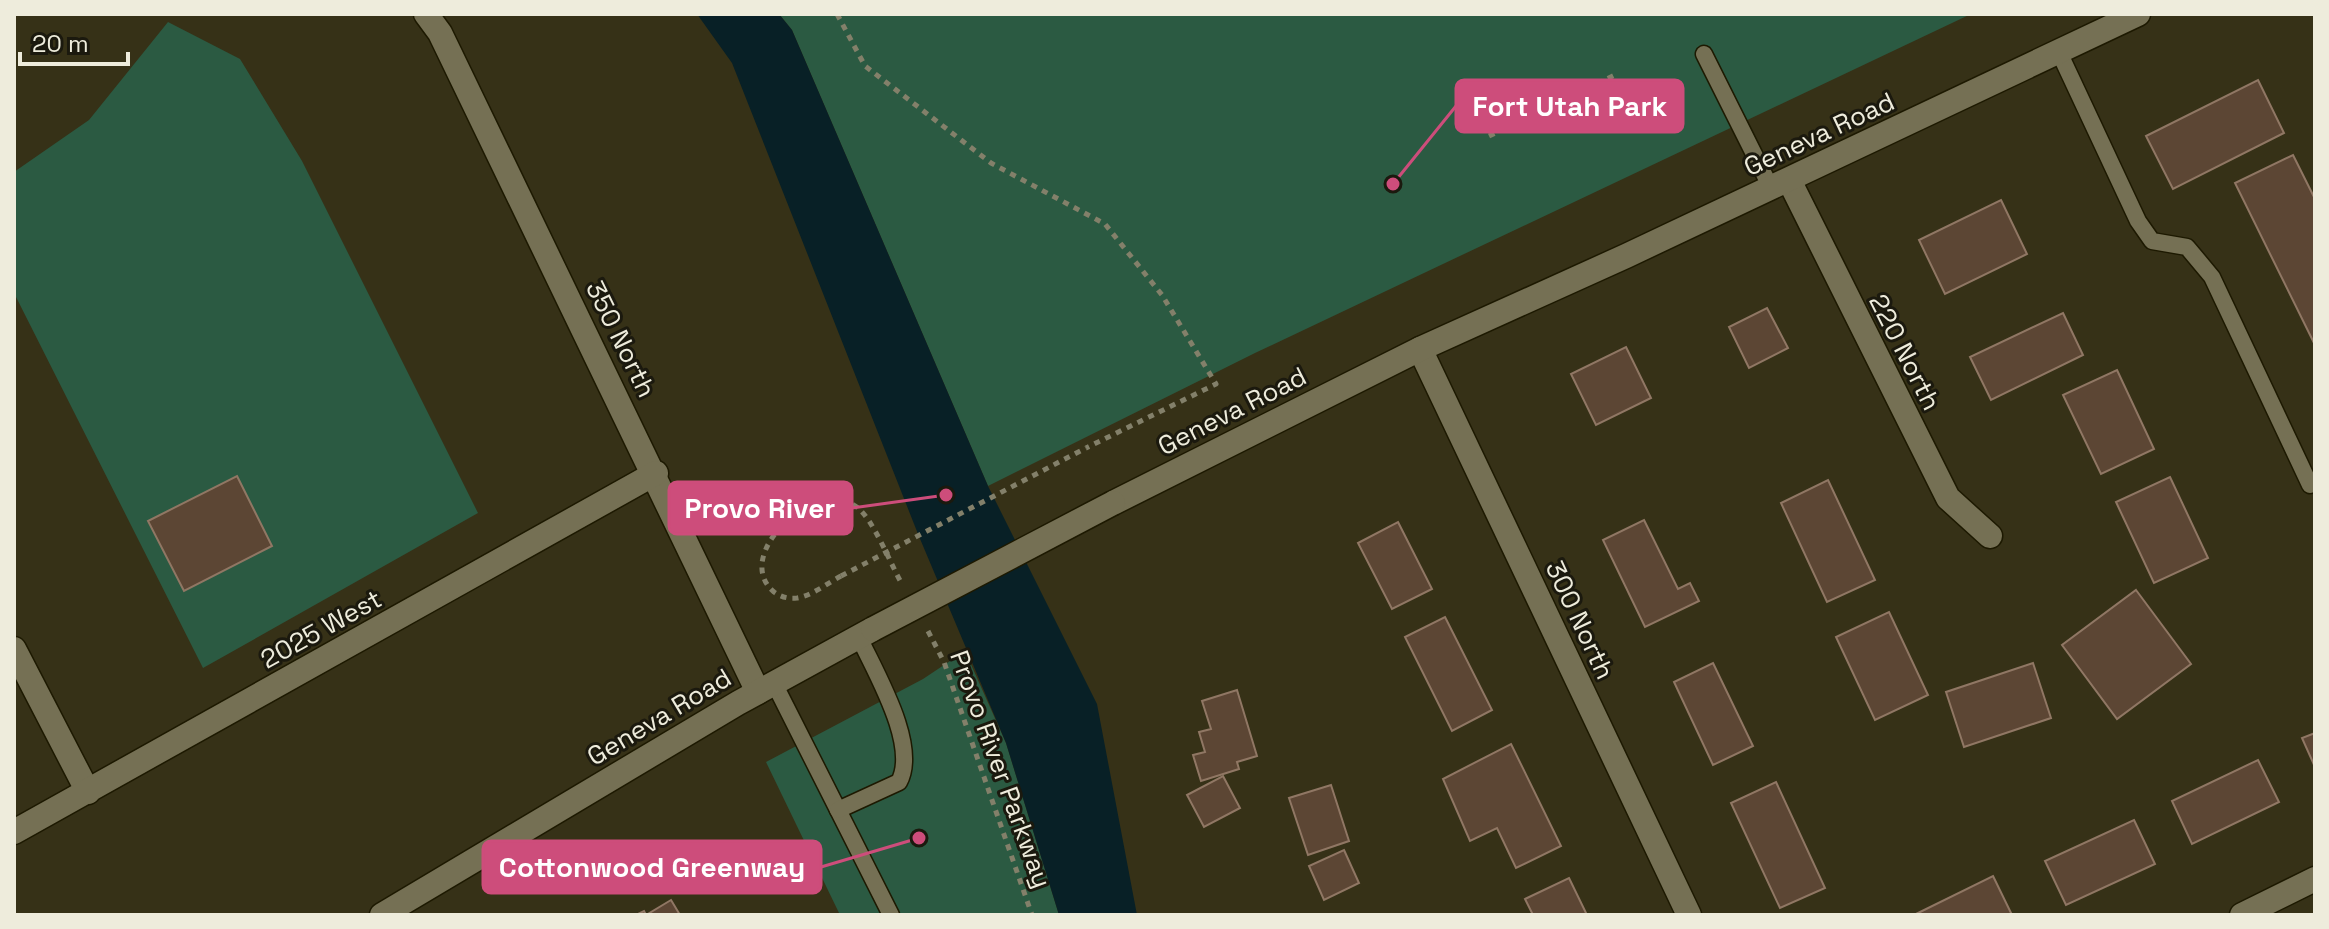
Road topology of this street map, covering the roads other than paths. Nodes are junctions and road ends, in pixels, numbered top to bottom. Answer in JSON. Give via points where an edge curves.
{"nodes":[{"id":1,"x":426,"y":14,"type":"edge"},
{"id":2,"x":2138,"y":14,"type":"edge"},
{"id":3,"x":2059,"y":52,"type":"junction"},
{"id":4,"x":1704,"y":54,"type":"dead end"},
{"id":5,"x":1780,"y":184,"type":"junction"},
{"id":6,"x":1420,"y":349,"type":"junction"},
{"id":7,"x":656,"y":473,"type":"junction"},
{"id":8,"x":2310,"y":485,"type":"dead end"},
{"id":9,"x":1990,"y":536,"type":"dead end"},
{"id":10,"x":866,"y":633,"type":"junction"},
{"id":11,"x":14,"y":649,"type":"edge"},
{"id":12,"x":766,"y":688,"type":"junction"},
{"id":13,"x":88,"y":792,"type":"junction"},
{"id":14,"x":838,"y":810,"type":"junction"},
{"id":15,"x":14,"y":832,"type":"edge"},
{"id":16,"x":2315,"y":879,"type":"edge"},
{"id":17,"x":382,"y":915,"type":"edge"},
{"id":18,"x":891,"y":915,"type":"edge"},
{"id":19,"x":1689,"y":915,"type":"edge"},
{"id":20,"x":2242,"y":915,"type":"edge"}],
"edges":[{"from":1,"to":7,"type":"street","name":"350 North","via":[[440,33]]},
{"from":2,"to":3,"type":"street","name":"Geneva Road"},
{"from":3,"to":5,"type":"street","name":"Geneva Road"},
{"from":3,"to":8,"type":"lane","via":[[2138,221],[2152,241],[2187,247],[2212,277]]},
{"from":4,"to":5,"type":"lane"},
{"from":5,"to":6,"type":"street","name":"Geneva Road"},
{"from":5,"to":9,"type":"street","name":"220 North","via":[[1948,498]]},
{"from":6,"to":10,"type":"street","name":"Geneva Road","bridge":true},
{"from":6,"to":19,"type":"street","name":"300 North"},
{"from":7,"to":12,"type":"street","name":"350 North"},
{"from":7,"to":13,"type":"street","name":"2025 West"},
{"from":10,"to":12,"type":"street","name":"Geneva Road"},
{"from":10,"to":14,"type":"lane","via":[[905,766],[899,782]]},
{"from":11,"to":13,"type":"street"},
{"from":12,"to":14,"type":"lane"},
{"from":12,"to":17,"type":"street","name":"Geneva Road"},
{"from":13,"to":15,"type":"street","name":"2025 West"},
{"from":14,"to":18,"type":"lane"},
{"from":16,"to":20,"type":"street"}]}
